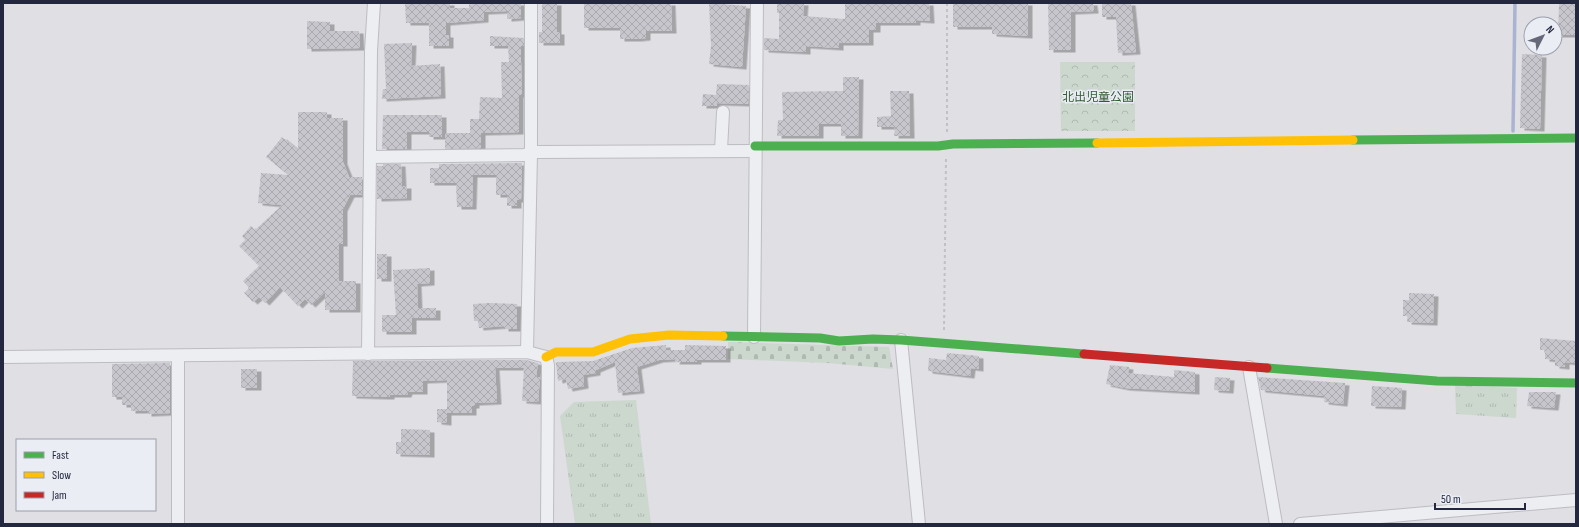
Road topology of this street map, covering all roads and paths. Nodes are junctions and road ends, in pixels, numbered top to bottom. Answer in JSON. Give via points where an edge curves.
{"nodes":[{"id":1,"x":374,"y":3,"type":"edge"},
{"id":2,"x":531,"y":3,"type":"edge"},
{"id":3,"x":757,"y":3,"type":"edge"},
{"id":4,"x":947,"y":3,"type":"edge"},
{"id":5,"x":723,"y":112,"type":"dead end"},
{"id":6,"x":1576,"y":138,"type":"edge"},
{"id":7,"x":947,"y":145,"type":"junction"},
{"id":8,"x":755,"y":148,"type":"junction"},
{"id":9,"x":721,"y":150,"type":"junction"},
{"id":10,"x":531,"y":153,"type":"junction"},
{"id":11,"x":371,"y":157,"type":"junction"},
{"id":12,"x":754,"y":336,"type":"junction"},
{"id":13,"x":901,"y":340,"type":"junction"},
{"id":14,"x":943,"y":343,"type":"junction"},
{"id":15,"x":527,"y":352,"type":"junction"},
{"id":16,"x":368,"y":354,"type":"junction"},
{"id":17,"x":178,"y":356,"type":"junction"},
{"id":18,"x":3,"y":357,"type":"edge"},
{"id":19,"x":546,"y":357,"type":"junction"},
{"id":20,"x":1249,"y":367,"type":"junction"},
{"id":21,"x":1576,"y":383,"type":"edge"},
{"id":22,"x":1576,"y":500,"type":"edge"},
{"id":23,"x":178,"y":524,"type":"edge"},
{"id":24,"x":548,"y":524,"type":"edge"},
{"id":25,"x":919,"y":524,"type":"edge"},
{"id":26,"x":1276,"y":524,"type":"edge"},
{"id":27,"x":1300,"y":524,"type":"edge"}],
"edges":[{"from":1,"to":11,"type":"street","via":[[371,52]]},
{"from":2,"to":10,"type":"street"},
{"from":3,"to":8,"type":"street"},
{"from":4,"to":7,"type":"path"},
{"from":5,"to":9,"type":"street"},
{"from":6,"to":7,"type":"street"},
{"from":7,"to":8,"type":"street"},
{"from":7,"to":14,"type":"path"},
{"from":8,"to":9,"type":"street"},
{"from":8,"to":12,"type":"street"},
{"from":9,"to":10,"type":"street"},
{"from":10,"to":11,"type":"street","via":[[453,157]]},
{"from":10,"to":15,"type":"street"},
{"from":11,"to":16,"type":"street"},
{"from":12,"to":13,"type":"street","via":[[842,341]]},
{"from":12,"to":19,"type":"street","via":[[669,335],[630,340],[593,352],[556,352]]},
{"from":13,"to":14,"type":"street"},
{"from":13,"to":25,"type":"street"},
{"from":14,"to":20,"type":"street"},
{"from":15,"to":16,"type":"street"},
{"from":15,"to":19,"type":"street"},
{"from":16,"to":17,"type":"street"},
{"from":17,"to":18,"type":"street"},
{"from":17,"to":23,"type":"street"},
{"from":19,"to":24,"type":"street"},
{"from":20,"to":21,"type":"street","via":[[1437,381]]},
{"from":20,"to":26,"type":"street"},
{"from":22,"to":27,"type":"street"}]}
